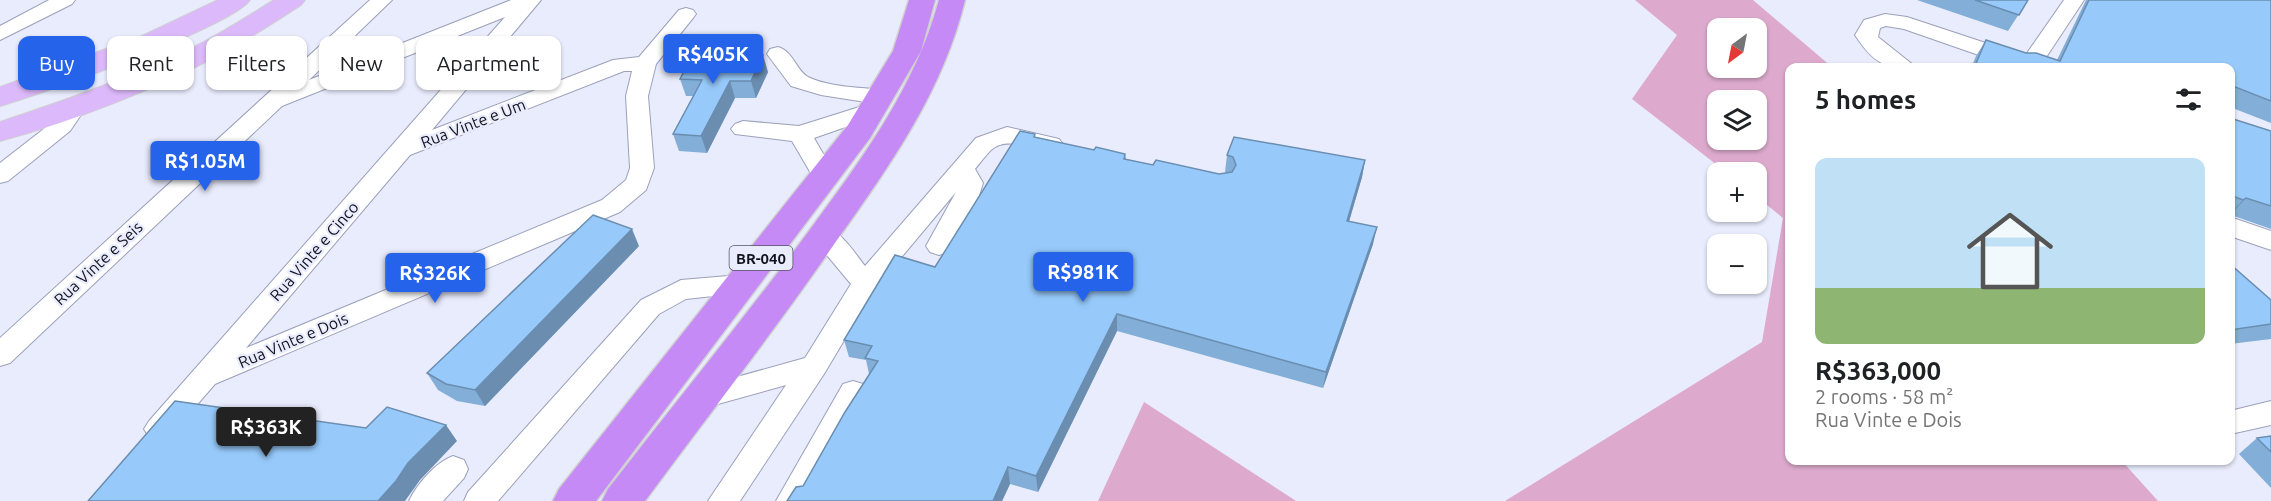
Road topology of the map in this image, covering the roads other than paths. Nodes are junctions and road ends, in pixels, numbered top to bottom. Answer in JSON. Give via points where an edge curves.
{"nodes":[{"id":1,"x":65,"y":0,"type":"edge"},
{"id":2,"x":237,"y":0,"type":"edge"},
{"id":3,"x":292,"y":0,"type":"edge"},
{"id":4,"x":382,"y":0,"type":"edge"},
{"id":5,"x":531,"y":0,"type":"edge"},
{"id":6,"x":922,"y":0,"type":"edge"},
{"id":7,"x":952,"y":0,"type":"edge"},
{"id":8,"x":2074,"y":0,"type":"edge"},
{"id":9,"x":686,"y":14,"type":"dead end"},
{"id":10,"x":0,"y":34,"type":"edge"},
{"id":11,"x":778,"y":54,"type":"dead end"},
{"id":12,"x":645,"y":63,"type":"junction"},
{"id":13,"x":1897,"y":63,"type":"edge"},
{"id":14,"x":2025,"y":63,"type":"edge"},
{"id":15,"x":2036,"y":63,"type":"edge"},
{"id":16,"x":0,"y":97,"type":"edge"},
{"id":17,"x":876,"y":103,"type":"junction"},
{"id":18,"x":268,"y":104,"type":"junction"},
{"id":19,"x":76,"y":106,"type":"junction"},
{"id":20,"x":743,"y":129,"type":"dead end"},
{"id":21,"x":0,"y":132,"type":"edge"},
{"id":22,"x":800,"y":134,"type":"junction"},
{"id":23,"x":1073,"y":148,"type":"edge"},
{"id":24,"x":402,"y":150,"type":"junction"},
{"id":25,"x":963,"y":168,"type":"junction"},
{"id":26,"x":0,"y":175,"type":"edge"},
{"id":27,"x":824,"y":176,"type":"junction"},
{"id":28,"x":2235,"y":228,"type":"edge"},
{"id":29,"x":824,"y":235,"type":"junction"},
{"id":30,"x":2271,"y":241,"type":"edge"},
{"id":31,"x":939,"y":246,"type":"dead end"},
{"id":32,"x":865,"y":283,"type":"junction"},
{"id":33,"x":740,"y":285,"type":"junction"},
{"id":34,"x":0,"y":355,"type":"edge"},
{"id":35,"x":814,"y":366,"type":"junction"},
{"id":36,"x":204,"y":378,"type":"junction"},
{"id":37,"x":853,"y":392,"type":"dead end"},
{"id":38,"x":700,"y":398,"type":"junction"},
{"id":39,"x":2271,"y":414,"type":"edge"},
{"id":40,"x":2235,"y":421,"type":"dead end"},
{"id":41,"x":142,"y":448,"type":"edge"},
{"id":42,"x":453,"y":469,"type":"dead end"},
{"id":43,"x":424,"y":501,"type":"edge"},
{"id":44,"x":479,"y":501,"type":"edge"},
{"id":45,"x":573,"y":501,"type":"edge"},
{"id":46,"x":622,"y":501,"type":"edge"},
{"id":47,"x":723,"y":501,"type":"edge"},
{"id":48,"x":791,"y":501,"type":"edge"}],
"edges":[{"from":1,"to":10,"type":"street"},
{"from":2,"to":16,"type":"main road","via":[[182,27]]},
{"from":3,"to":19,"type":"main road","via":[[207,51]]},
{"from":4,"to":18,"type":"street","name":"Rua Vinte e Seis"},
{"from":5,"to":18,"type":"street"},
{"from":5,"to":24,"type":"street","name":"Rua Vinte e Cinco"},
{"from":6,"to":17,"type":"highway","number":"BR-040","via":[[907,51]]},
{"from":7,"to":29,"type":"highway","number":"BR-040","via":[[932,62],[906,114]]},
{"from":8,"to":15,"type":"street","via":[[2047,59]]},
{"from":9,"to":12,"type":"street","name":"Rua Vinte e Dois"},
{"from":11,"to":17,"type":"street","via":[[799,81]]},
{"from":12,"to":24,"type":"street","name":"Rua Vinte e Um","via":[[621,65]]},
{"from":12,"to":36,"type":"street","name":"Rua Vinte e Dois","via":[[637,96],[642,168],[637,184],[611,206]]},
{"from":13,"to":14,"type":"street","via":[[1872,45],[1866,35],[1871,24],[1885,20],[1907,23]]},
{"from":17,"to":22,"type":"street"},
{"from":17,"to":27,"type":"highway","number":"BR-040"},
{"from":18,"to":34,"type":"street","name":"Rua Vinte e Seis"},
{"from":19,"to":21,"type":"main road"},
{"from":19,"to":26,"type":"street","via":[[62,126]]},
{"from":20,"to":22,"type":"street"},
{"from":22,"to":27,"type":"street"},
{"from":23,"to":25,"type":"street","via":[[1007,135],[984,143]]},
{"from":24,"to":36,"type":"street","name":"Rua Vinte e Cinco"},
{"from":25,"to":31,"type":"street","via":[[971,183]]},
{"from":25,"to":32,"type":"street"},
{"from":27,"to":33,"type":"highway","number":"BR-040"},
{"from":28,"to":30,"type":"street"},
{"from":29,"to":32,"type":"street"},
{"from":29,"to":38,"type":"highway","number":"BR-040"},
{"from":32,"to":35,"type":"street"},
{"from":33,"to":44,"type":"street","via":[[681,290],[650,307]]},
{"from":33,"to":45,"type":"highway","number":"BR-040"},
{"from":35,"to":38,"type":"street"},
{"from":35,"to":47,"type":"street"},
{"from":36,"to":41,"type":"street","name":"Rua Vinte e Cinco"},
{"from":37,"to":48,"type":"street"},
{"from":38,"to":46,"type":"highway","number":"BR-040"},
{"from":39,"to":40,"type":"street"},
{"from":42,"to":43,"type":"street"}]}
